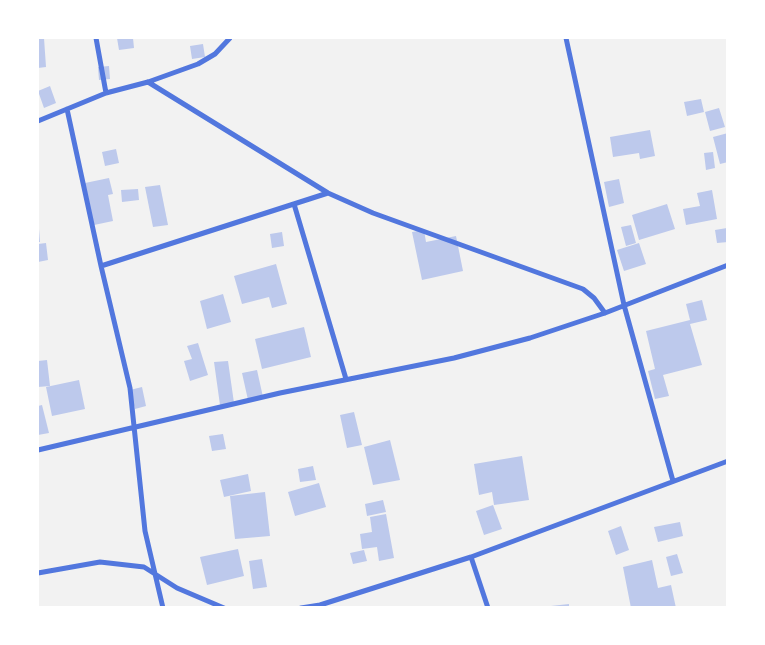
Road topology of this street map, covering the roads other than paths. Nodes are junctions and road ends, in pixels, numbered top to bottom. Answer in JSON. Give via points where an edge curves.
{"nodes":[{"id":1,"x":96,"y":38,"type":"edge"},
{"id":2,"x":566,"y":38,"type":"edge"},
{"id":3,"x":227,"y":39,"type":"edge"},
{"id":4,"x":148,"y":82,"type":"junction"},
{"id":5,"x":106,"y":93,"type":"junction"},
{"id":6,"x":67,"y":109,"type":"junction"},
{"id":7,"x":38,"y":121,"type":"edge"},
{"id":8,"x":328,"y":193,"type":"junction"},
{"id":9,"x":294,"y":204,"type":"junction"},
{"id":10,"x":728,"y":264,"type":"edge"},
{"id":11,"x":101,"y":266,"type":"junction"},
{"id":12,"x":624,"y":305,"type":"junction"},
{"id":13,"x":605,"y":313,"type":"junction"},
{"id":14,"x":346,"y":379,"type":"junction"},
{"id":15,"x":136,"y":429,"type":"junction"},
{"id":16,"x":38,"y":450,"type":"edge"},
{"id":17,"x":728,"y":461,"type":"edge"},
{"id":18,"x":673,"y":481,"type":"junction"},
{"id":19,"x":471,"y":557,"type":"junction"},
{"id":20,"x":38,"y":573,"type":"edge"},
{"id":21,"x":156,"y":575,"type":"junction"},
{"id":22,"x":320,"y":606,"type":"edge"},
{"id":23,"x":163,"y":608,"type":"edge"},
{"id":24,"x":224,"y":608,"type":"edge"},
{"id":25,"x":301,"y":608,"type":"edge"},
{"id":26,"x":488,"y":608,"type":"edge"}],
"edges":[{"from":1,"to":5,"type":"street"},
{"from":2,"to":12,"type":"street"},
{"from":3,"to":4,"type":"street","via":[[215,54],[198,64]]},
{"from":4,"to":5,"type":"street"},
{"from":4,"to":8,"type":"street"},
{"from":5,"to":6,"type":"street"},
{"from":6,"to":7,"type":"street"},
{"from":6,"to":11,"type":"street"},
{"from":8,"to":9,"type":"street"},
{"from":8,"to":13,"type":"street","via":[[373,213],[583,289]]},
{"from":9,"to":11,"type":"street"},
{"from":9,"to":14,"type":"street"},
{"from":10,"to":12,"type":"street"},
{"from":11,"to":15,"type":"street","via":[[130,388]]},
{"from":12,"to":13,"type":"street"},
{"from":12,"to":18,"type":"street"},
{"from":13,"to":14,"type":"street","via":[[530,338],[454,358]]},
{"from":14,"to":15,"type":"street"},
{"from":15,"to":16,"type":"street"},
{"from":15,"to":21,"type":"street","via":[[138,481]]},
{"from":17,"to":18,"type":"street"},
{"from":18,"to":19,"type":"street"},
{"from":19,"to":22,"type":"street"},
{"from":19,"to":26,"type":"street"},
{"from":20,"to":21,"type":"street","via":[[100,562],[144,567]]},
{"from":21,"to":23,"type":"street"},
{"from":21,"to":24,"type":"street"},
{"from":22,"to":25,"type":"street"}]}
